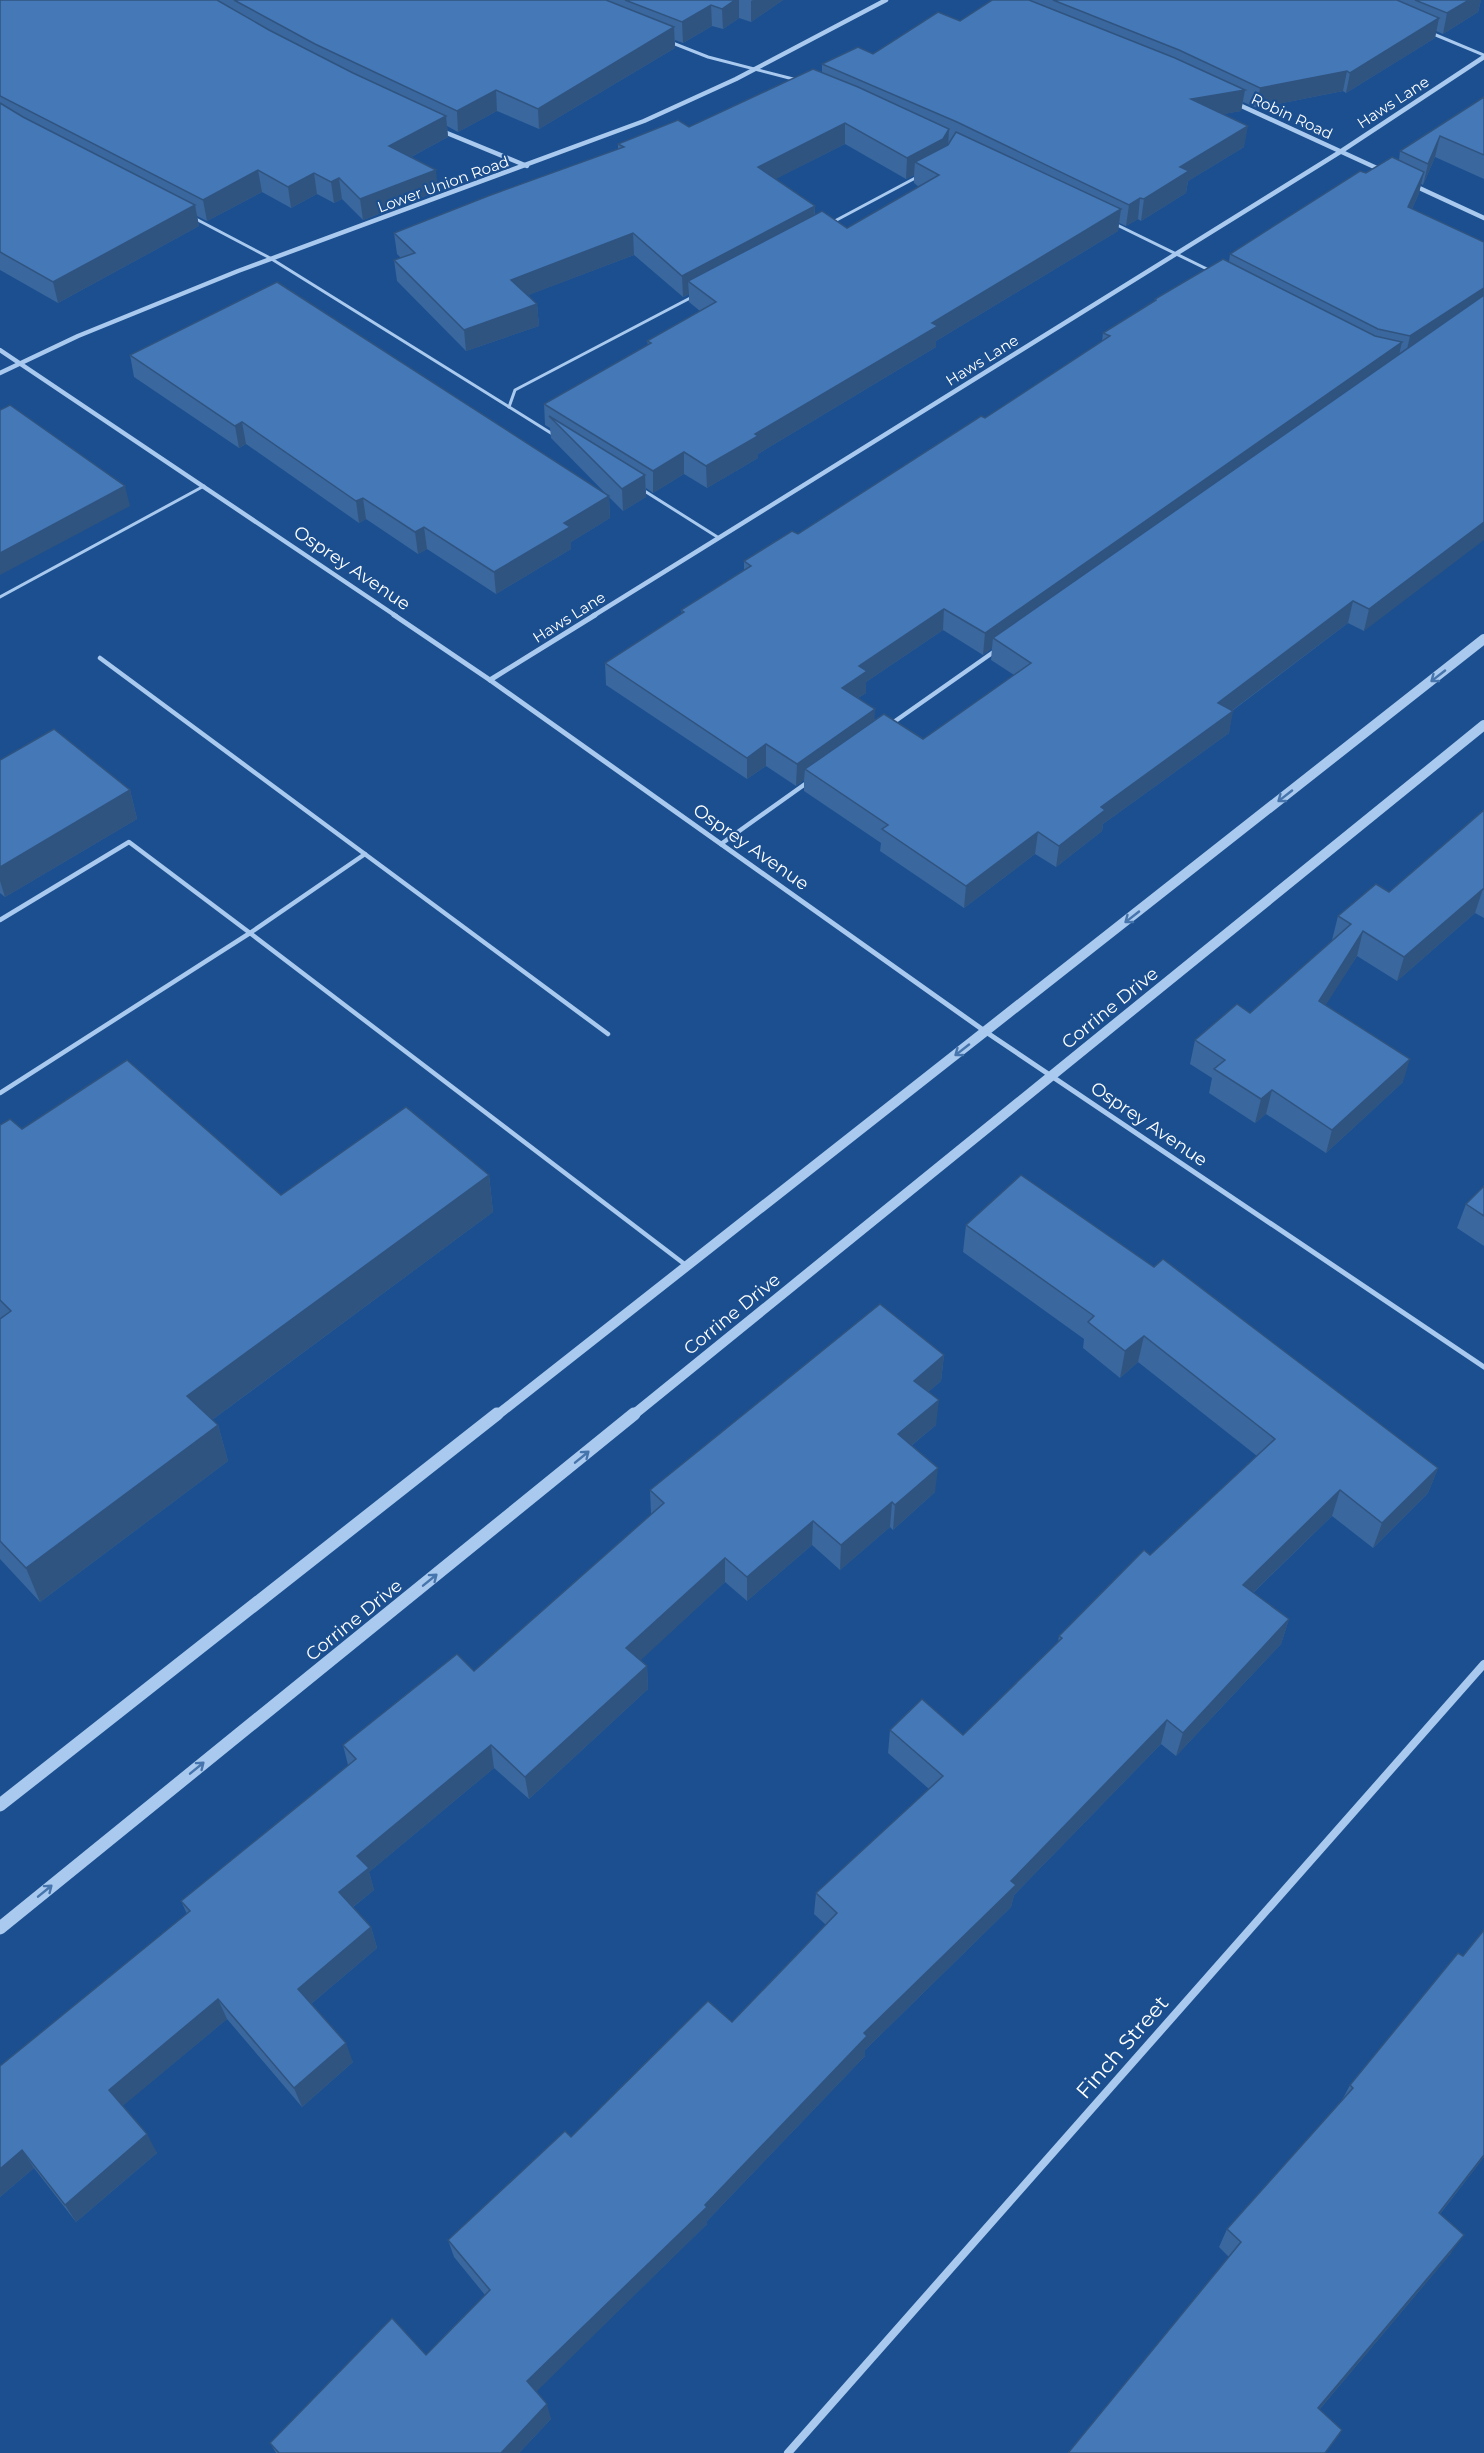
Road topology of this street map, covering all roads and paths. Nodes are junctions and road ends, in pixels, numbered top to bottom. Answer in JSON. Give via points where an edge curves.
{"nodes":[{"id":1,"x":886,"y":0,"type":"edge"},
{"id":2,"x":1424,"y":30,"type":"edge"},
{"id":3,"x":664,"y":40,"type":"edge"},
{"id":4,"x":1484,"y":56,"type":"edge"},
{"id":5,"x":758,"y":68,"type":"junction"},
{"id":6,"x":807,"y":83,"type":"edge"},
{"id":7,"x":1225,"y":98,"type":"edge"},
{"id":8,"x":431,"y":126,"type":"edge"},
{"id":9,"x":1340,"y":152,"type":"junction"},
{"id":10,"x":528,"y":166,"type":"junction"},
{"id":11,"x":1382,"y":171,"type":"edge"},
{"id":12,"x":923,"y":174,"type":"edge"},
{"id":13,"x":1412,"y":185,"type":"edge"},
{"id":14,"x":186,"y":214,"type":"edge"},
{"id":15,"x":1484,"y":218,"type":"edge"},
{"id":16,"x":1108,"y":221,"type":"edge"},
{"id":17,"x":829,"y":224,"type":"edge"},
{"id":18,"x":1176,"y":254,"type":"junction"},
{"id":19,"x":270,"y":258,"type":"junction"},
{"id":20,"x":1219,"y":275,"type":"edge"},
{"id":21,"x":704,"y":291,"type":"edge"},
{"id":22,"x":0,"y":351,"type":"edge"},
{"id":23,"x":21,"y":362,"type":"junction"},
{"id":24,"x":0,"y":373,"type":"edge"},
{"id":25,"x":509,"y":407,"type":"junction"},
{"id":26,"x":557,"y":437,"type":"edge"},
{"id":27,"x":635,"y":485,"type":"edge"},
{"id":28,"x":204,"y":486,"type":"junction"},
{"id":29,"x":719,"y":538,"type":"junction"},
{"id":30,"x":0,"y":597,"type":"edge"},
{"id":31,"x":1484,"y":639,"type":"edge"},
{"id":32,"x":996,"y":650,"type":"edge"},
{"id":33,"x":100,"y":658,"type":"dead end"},
{"id":34,"x":490,"y":681,"type":"junction"},
{"id":35,"x":889,"y":725,"type":"edge"},
{"id":36,"x":1484,"y":725,"type":"edge"},
{"id":37,"x":811,"y":780,"type":"edge"},
{"id":38,"x":721,"y":844,"type":"junction"},
{"id":39,"x":365,"y":854,"type":"junction"},
{"id":40,"x":0,"y":920,"type":"edge"},
{"id":41,"x":250,"y":933,"type":"junction"},
{"id":42,"x":986,"y":1032,"type":"junction"},
{"id":43,"x":608,"y":1034,"type":"dead end"},
{"id":44,"x":1052,"y":1076,"type":"junction"},
{"id":45,"x":0,"y":1093,"type":"edge"},
{"id":46,"x":687,"y":1266,"type":"junction"},
{"id":47,"x":1484,"y":1367,"type":"edge"},
{"id":48,"x":1484,"y":1665,"type":"edge"},
{"id":49,"x":0,"y":1805,"type":"edge"},
{"id":50,"x":0,"y":1928,"type":"edge"},
{"id":51,"x":788,"y":2453,"type":"edge"}],
"edges":[{"from":1,"to":5,"type":"street","name":"Lower Union Road"},
{"from":2,"to":4,"type":"lane"},
{"from":3,"to":5,"type":"lane","via":[[708,57]]},
{"from":4,"to":9,"type":"street","name":"Haws Lane"},
{"from":5,"to":6,"type":"lane"},
{"from":5,"to":10,"type":"street","name":"Lower Union Road","via":[[646,120]]},
{"from":7,"to":9,"type":"street","name":"Robin Road"},
{"from":8,"to":10,"type":"street"},
{"from":9,"to":11,"type":"street","name":"Robin Road"},
{"from":9,"to":18,"type":"street","name":"Haws Lane"},
{"from":10,"to":19,"type":"street","name":"Lower Union Road"},
{"from":12,"to":17,"type":"lane"},
{"from":13,"to":15,"type":"street"},
{"from":14,"to":19,"type":"lane"},
{"from":16,"to":18,"type":"lane"},
{"from":18,"to":20,"type":"lane"},
{"from":18,"to":29,"type":"street","name":"Haws Lane"},
{"from":19,"to":23,"type":"street","name":"Lower Union Road"},
{"from":19,"to":25,"type":"lane"},
{"from":21,"to":25,"type":"lane","via":[[515,390]]},
{"from":22,"to":23,"type":"street","name":"Osprey Avenue"},
{"from":23,"to":24,"type":"street","name":"Lower Union Road"},
{"from":23,"to":28,"type":"street","name":"Osprey Avenue"},
{"from":25,"to":26,"type":"lane"},
{"from":27,"to":29,"type":"lane"},
{"from":28,"to":30,"type":"lane"},
{"from":28,"to":34,"type":"street","name":"Osprey Avenue"},
{"from":29,"to":34,"type":"street","name":"Haws Lane"},
{"from":31,"to":42,"type":"street","one_way":true},
{"from":32,"to":35,"type":"lane"},
{"from":33,"to":39,"type":"lane"},
{"from":34,"to":38,"type":"street","name":"Osprey Avenue"},
{"from":36,"to":44,"type":"street","name":"Corrine Drive"},
{"from":37,"to":38,"type":"lane"},
{"from":38,"to":42,"type":"street","name":"Osprey Avenue"},
{"from":39,"to":41,"type":"lane"},
{"from":39,"to":43,"type":"lane"},
{"from":40,"to":41,"type":"lane","via":[[129,842]]},
{"from":41,"to":45,"type":"lane"},
{"from":41,"to":46,"type":"lane"},
{"from":42,"to":44,"type":"street","name":"Osprey Avenue"},
{"from":42,"to":46,"type":"street","one_way":true},
{"from":44,"to":47,"type":"street","name":"Osprey Avenue"},
{"from":50,"to":44,"type":"street","name":"Corrine Drive","one_way":true},
{"from":46,"to":49,"type":"street"},
{"from":48,"to":51,"type":"street","name":"Finch Street"}]}
